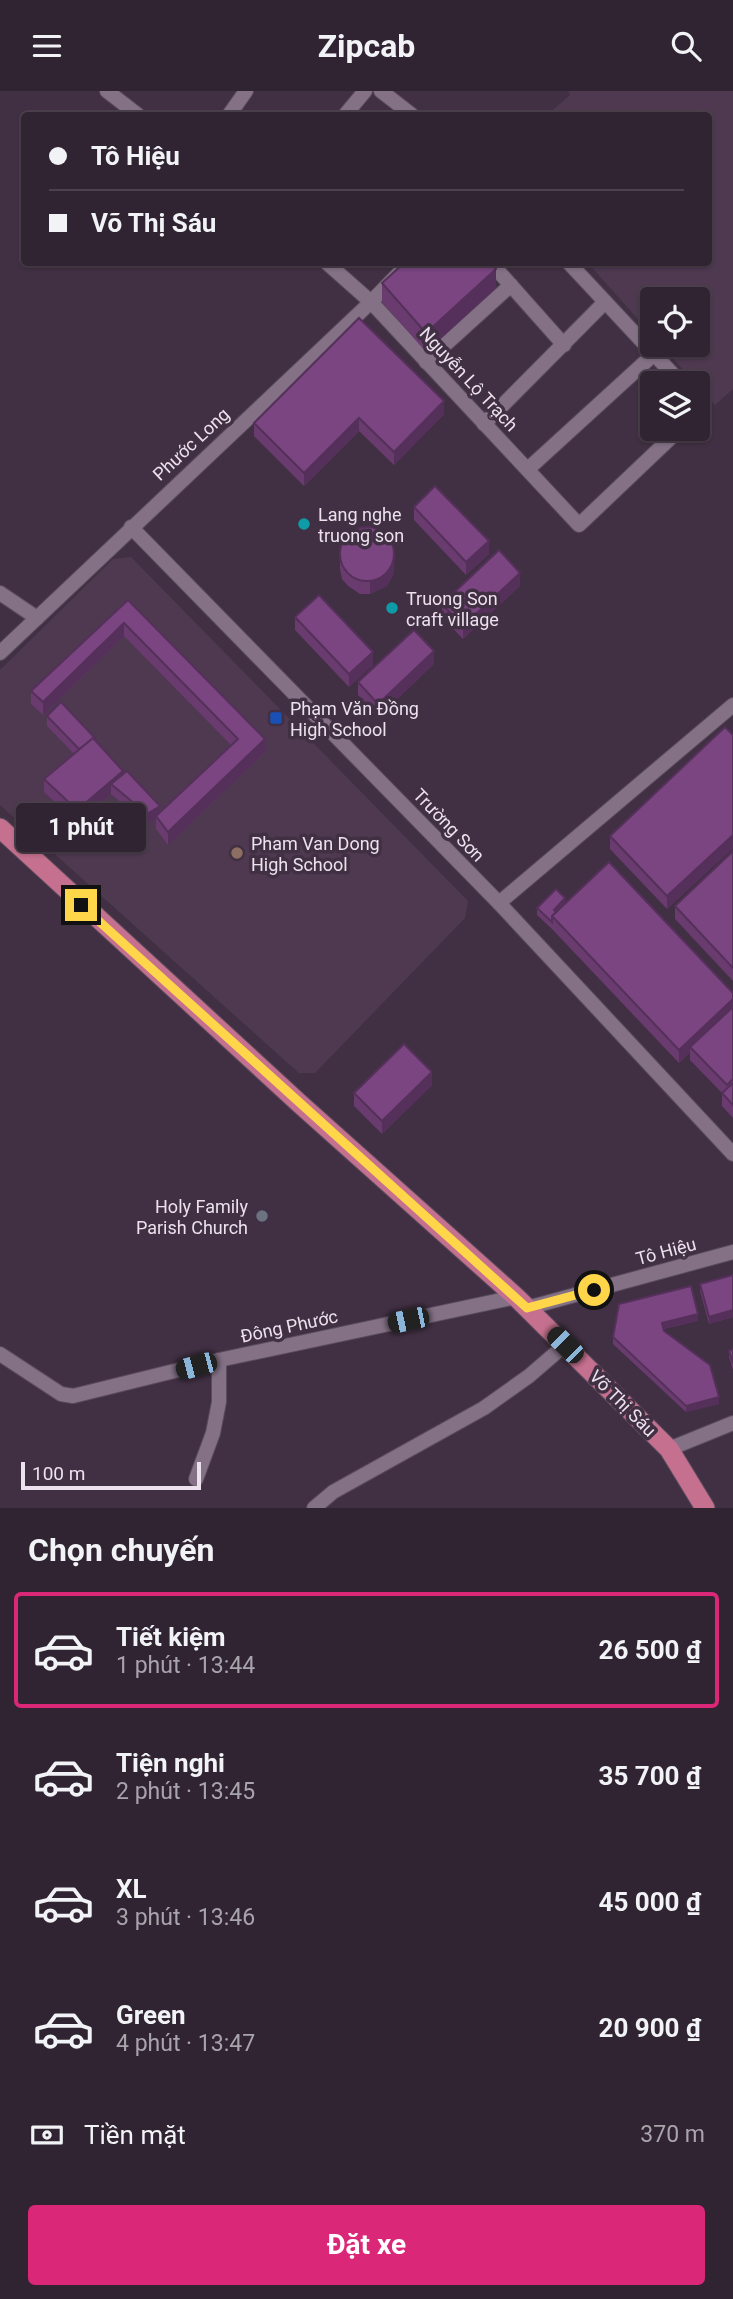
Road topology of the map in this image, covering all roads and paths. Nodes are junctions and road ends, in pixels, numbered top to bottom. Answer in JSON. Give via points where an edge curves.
{"nodes":[{"id":1,"x":107,"y":91,"type":"edge"},
{"id":2,"x":246,"y":91,"type":"edge"},
{"id":3,"x":365,"y":91,"type":"edge"},
{"id":4,"x":381,"y":91,"type":"edge"},
{"id":5,"x":134,"y":112,"type":"edge"},
{"id":6,"x":231,"y":112,"type":"edge"},
{"id":7,"x":348,"y":112,"type":"edge"},
{"id":8,"x":408,"y":112,"type":"edge"},
{"id":9,"x":330,"y":266,"type":"edge"},
{"id":10,"x":406,"y":266,"type":"edge"},
{"id":11,"x":494,"y":266,"type":"edge"},
{"id":12,"x":572,"y":266,"type":"edge"},
{"id":13,"x":511,"y":285,"type":"junction"},
{"id":14,"x":371,"y":302,"type":"junction"},
{"id":15,"x":605,"y":302,"type":"junction"},
{"id":16,"x":640,"y":339,"type":"edge"},
{"id":17,"x":564,"y":345,"type":"junction"},
{"id":18,"x":651,"y":357,"type":"edge"},
{"id":19,"x":657,"y":357,"type":"edge"},
{"id":20,"x":426,"y":362,"type":"junction"},
{"id":21,"x":670,"y":371,"type":"edge"},
{"id":22,"x":484,"y":424,"type":"junction"},
{"id":23,"x":667,"y":441,"type":"edge"},
{"id":24,"x":528,"y":469,"type":"junction"},
{"id":25,"x":131,"y":527,"type":"junction"},
{"id":26,"x":0,"y":593,"type":"edge"},
{"id":27,"x":37,"y":618,"type":"junction"},
{"id":28,"x":0,"y":653,"type":"edge"},
{"id":29,"x":733,"y":705,"type":"edge"},
{"id":30,"x":0,"y":828,"type":"edge"},
{"id":31,"x":499,"y":903,"type":"junction"},
{"id":32,"x":733,"y":1154,"type":"edge"},
{"id":33,"x":733,"y":1252,"type":"edge"},
{"id":34,"x":522,"y":1302,"type":"junction"},
{"id":35,"x":565,"y":1345,"type":"junction"},
{"id":36,"x":0,"y":1354,"type":"edge"},
{"id":37,"x":219,"y":1360,"type":"junction"},
{"id":38,"x":733,"y":1423,"type":"edge"},
{"id":39,"x":669,"y":1449,"type":"junction"},
{"id":40,"x":196,"y":1479,"type":"dead end"},
{"id":41,"x":314,"y":1508,"type":"edge"},
{"id":42,"x":705,"y":1508,"type":"edge"}],
"edges":[{"from":1,"to":5,"type":"street"},
{"from":2,"to":6,"type":"street"},
{"from":3,"to":7,"type":"street"},
{"from":4,"to":8,"type":"street"},
{"from":9,"to":14,"type":"street","name":"Nguyễn Lộ Trạch"},
{"from":10,"to":14,"type":"street","name":"Phước Long"},
{"from":11,"to":13,"type":"street"},
{"from":12,"to":15,"type":"street"},
{"from":13,"to":17,"type":"street"},
{"from":13,"to":20,"type":"street"},
{"from":14,"to":20,"type":"street","name":"Nguyễn Lộ Trạch"},
{"from":14,"to":25,"type":"street","name":"Phước Long"},
{"from":15,"to":16,"type":"street"},
{"from":15,"to":17,"type":"street"},
{"from":17,"to":22,"type":"street"},
{"from":18,"to":24,"type":"street"},
{"from":19,"to":21,"type":"street"},
{"from":20,"to":22,"type":"street","name":"Nguyễn Lộ Trạch"},
{"from":22,"to":24,"type":"street","name":"Nguyễn Lộ Trạch"},
{"from":23,"to":24,"type":"street","name":"Nguyễn Lộ Trạch","via":[[579,525]]},
{"from":25,"to":27,"type":"street","name":"Phước Long"},
{"from":25,"to":31,"type":"street","name":"Trường Sơn"},
{"from":26,"to":27,"type":"street"},
{"from":27,"to":28,"type":"street","name":"Phước Long"},
{"from":29,"to":31,"type":"street"},
{"from":30,"to":34,"type":"main road","name":"Võ Thị Sáu"},
{"from":31,"to":32,"type":"street","name":"Trường Sơn"},
{"from":33,"to":34,"type":"street","name":"Tô Hiệu"},
{"from":34,"to":35,"type":"main road","name":"Võ Thị Sáu"},
{"from":34,"to":37,"type":"street","name":"Đông Phước"},
{"from":35,"to":39,"type":"main road","name":"Võ Thị Sáu"},
{"from":35,"to":41,"type":"street","via":[[484,1408],[333,1492]]},
{"from":36,"to":37,"type":"street","name":"Đông Phước","via":[[61,1394],[73,1396]]},
{"from":37,"to":40,"type":"street","via":[[214,1433]]},
{"from":38,"to":39,"type":"street"},
{"from":39,"to":42,"type":"main road","name":"Võ Thị Sáu"}]}
